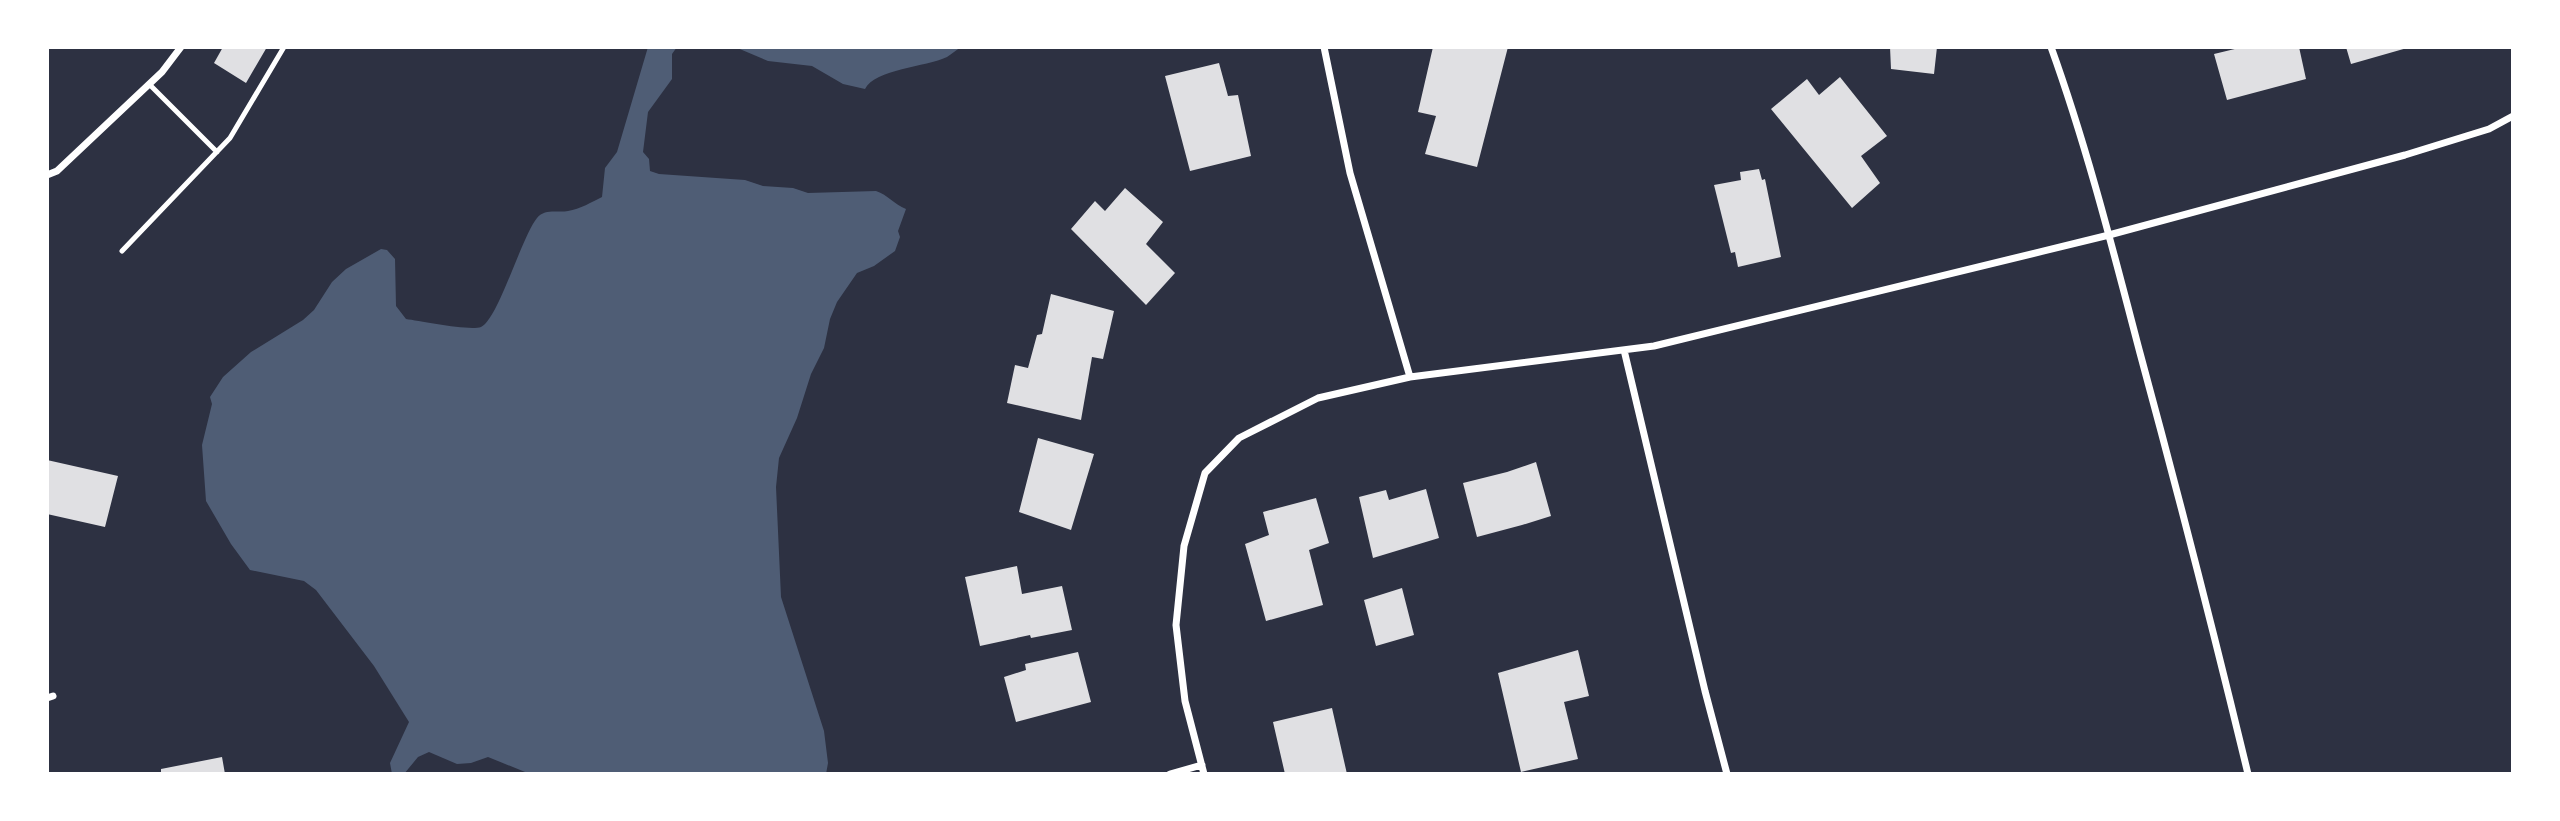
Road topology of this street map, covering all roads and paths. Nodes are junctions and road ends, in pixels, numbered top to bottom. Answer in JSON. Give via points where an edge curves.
{"nodes":[{"id":1,"x":181,"y":47,"type":"edge"},
{"id":2,"x":284,"y":47,"type":"edge"},
{"id":3,"x":1324,"y":47,"type":"edge"},
{"id":4,"x":2051,"y":47,"type":"edge"},
{"id":5,"x":149,"y":85,"type":"junction"},
{"id":6,"x":2513,"y":117,"type":"edge"},
{"id":7,"x":217,"y":152,"type":"junction"},
{"id":8,"x":47,"y":175,"type":"edge"},
{"id":9,"x":2109,"y":235,"type":"junction"},
{"id":10,"x":122,"y":251,"type":"dead end"},
{"id":11,"x":1624,"y":350,"type":"junction"},
{"id":12,"x":1410,"y":377,"type":"junction"},
{"id":13,"x":1203,"y":769,"type":"edge"},
{"id":14,"x":1170,"y":774,"type":"edge"},
{"id":15,"x":1727,"y":774,"type":"edge"},
{"id":16,"x":2248,"y":774,"type":"edge"}],
"edges":[{"from":1,"to":5,"type":"street"},
{"from":2,"to":7,"type":"lane"},
{"from":3,"to":12,"type":"street","via":[[1350,173]]},
{"from":4,"to":9,"type":"street"},
{"from":5,"to":7,"type":"lane"},
{"from":5,"to":8,"type":"street","via":[[57,171]]},
{"from":6,"to":9,"type":"street","via":[[2490,129],[2405,155]]},
{"from":7,"to":10,"type":"lane"},
{"from":9,"to":11,"type":"street"},
{"from":9,"to":16,"type":"street"},
{"from":11,"to":12,"type":"street"},
{"from":11,"to":15,"type":"street"},
{"from":12,"to":13,"type":"street","via":[[1318,398],[1239,438],[1205,473],[1184,546],[1176,625],[1185,701]]},
{"from":13,"to":14,"type":"street"}]}
